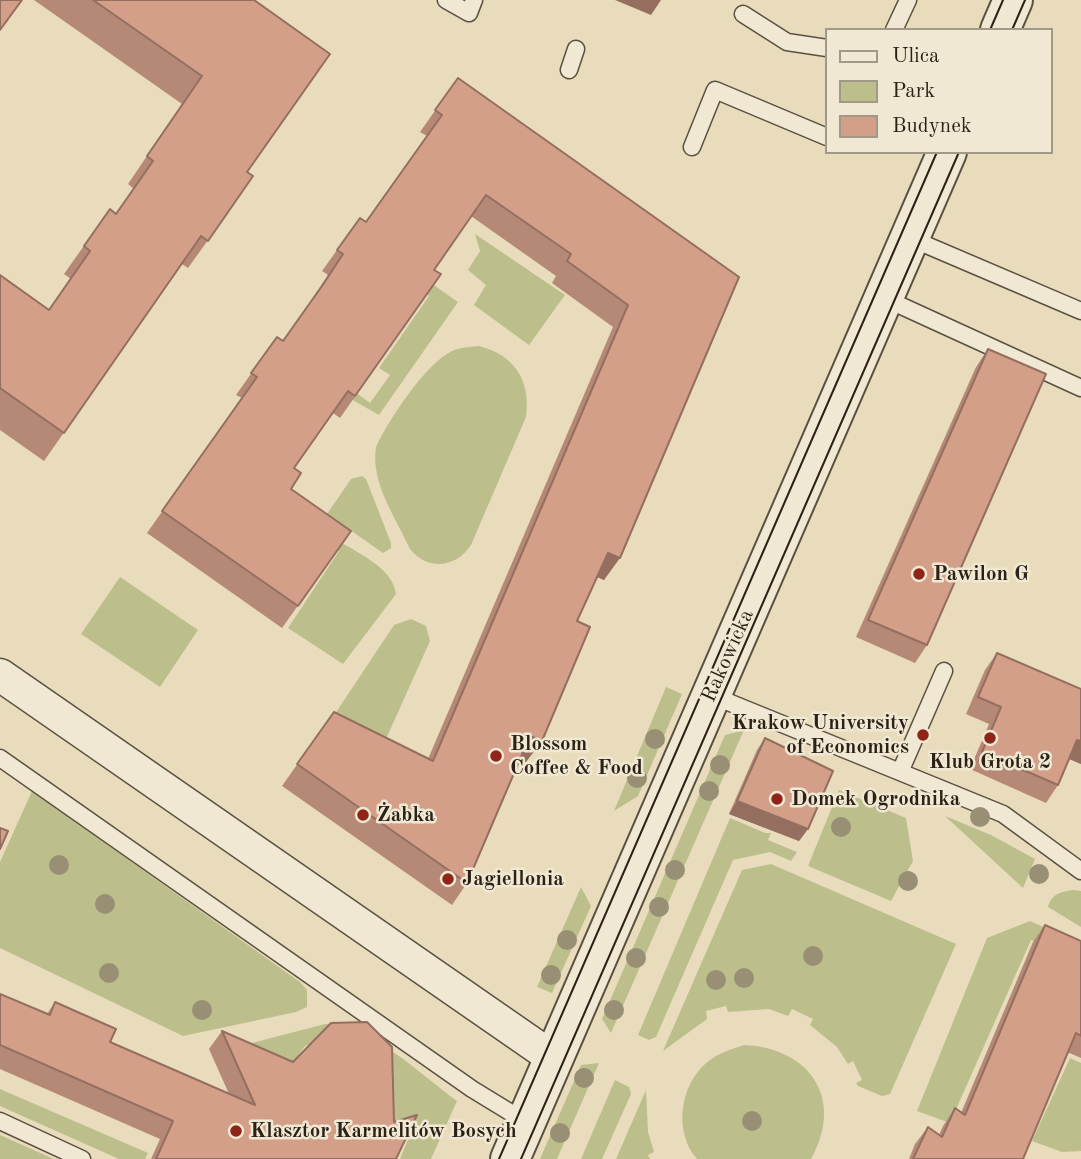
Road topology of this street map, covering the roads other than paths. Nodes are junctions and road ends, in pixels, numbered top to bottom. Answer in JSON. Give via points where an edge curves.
{"nodes":[{"id":1,"x":446,"y":0,"type":"edge"},
{"id":2,"x":474,"y":0,"type":"edge"},
{"id":3,"x":908,"y":0,"type":"edge"},
{"id":4,"x":1013,"y":0,"type":"edge"},
{"id":5,"x":743,"y":14,"type":"dead end"},
{"id":6,"x":895,"y":28,"type":"edge"},
{"id":7,"x":1001,"y":28,"type":"edge"},
{"id":8,"x":825,"y":48,"type":"edge"},
{"id":9,"x":576,"y":49,"type":"dead end"},
{"id":10,"x":569,"y":70,"type":"dead end"},
{"id":11,"x":825,"y":136,"type":"edge"},
{"id":12,"x":692,"y":147,"type":"dead end"},
{"id":13,"x":946,"y":154,"type":"edge"},
{"id":14,"x":910,"y":238,"type":"junction"},
{"id":15,"x":884,"y":299,"type":"junction"},
{"id":16,"x":1081,"y":311,"type":"edge"},
{"id":17,"x":1081,"y":388,"type":"edge"},
{"id":18,"x":944,"y":671,"type":"dead end"},
{"id":19,"x":0,"y":675,"type":"edge"},
{"id":20,"x":711,"y":695,"type":"junction"},
{"id":21,"x":0,"y":758,"type":"edge"},
{"id":22,"x":900,"y":772,"type":"junction"},
{"id":23,"x":1081,"y":871,"type":"edge"},
{"id":24,"x":553,"y":1058,"type":"junction"},
{"id":25,"x":0,"y":1121,"type":"edge"},
{"id":26,"x":526,"y":1122,"type":"junction"},
{"id":27,"x":82,"y":1159,"type":"edge"},
{"id":28,"x":510,"y":1159,"type":"edge"}],
"edges":[{"from":1,"to":2,"type":"lane","via":[[469,13]]},
{"from":3,"to":6,"type":"lane"},
{"from":4,"to":7,"type":"street"},
{"from":5,"to":8,"type":"lane","via":[[787,42]]},
{"from":9,"to":10,"type":"lane"},
{"from":11,"to":12,"type":"lane","via":[[715,90]]},
{"from":13,"to":14,"type":"street","name":"Rakowicka"},
{"from":14,"to":15,"type":"street","name":"Rakowicka"},
{"from":14,"to":16,"type":"lane"},
{"from":15,"to":17,"type":"lane"},
{"from":15,"to":20,"type":"street","name":"Rakowicka"},
{"from":18,"to":22,"type":"lane"},
{"from":19,"to":24,"type":"street"},
{"from":20,"to":22,"type":"lane"},
{"from":20,"to":24,"type":"street","name":"Rakowicka"},
{"from":21,"to":26,"type":"lane","via":[[472,1089]]},
{"from":22,"to":23,"type":"lane","via":[[1003,814]]},
{"from":24,"to":26,"type":"street","name":"Rakowicka"},
{"from":25,"to":27,"type":"lane"},
{"from":26,"to":28,"type":"street","name":"Rakowicka"}]}
